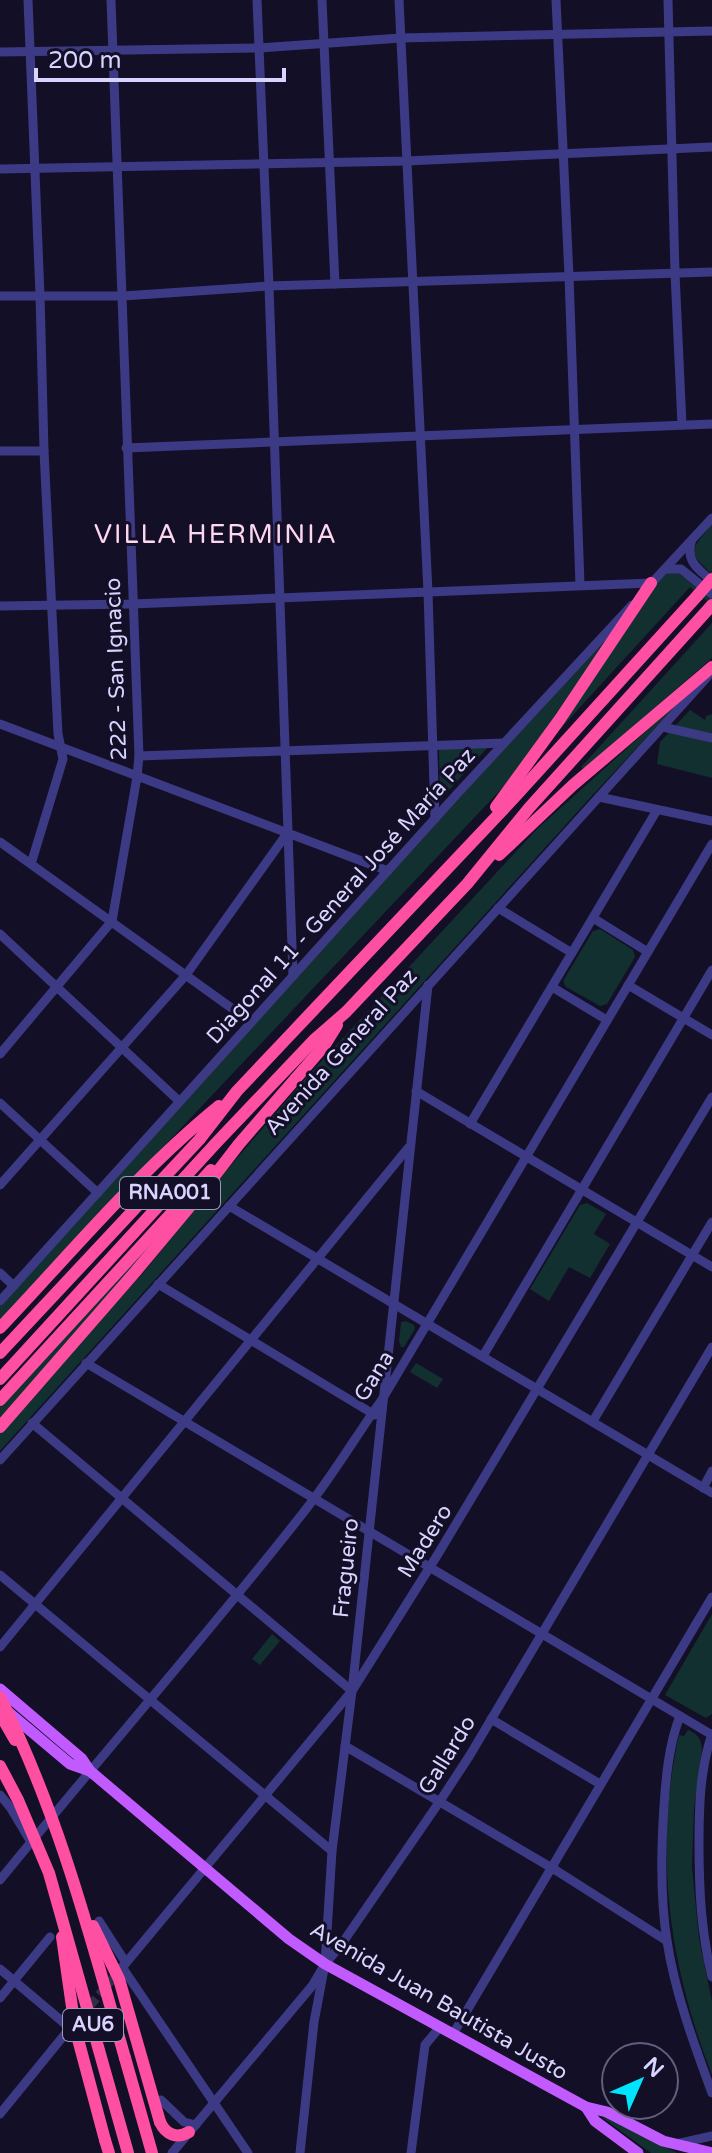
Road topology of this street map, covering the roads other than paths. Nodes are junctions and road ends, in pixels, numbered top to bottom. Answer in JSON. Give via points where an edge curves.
{"nodes":[{"id":1,"x":28,"y":0,"type":"edge"},
{"id":2,"x":111,"y":0,"type":"edge"},
{"id":3,"x":257,"y":0,"type":"edge"},
{"id":4,"x":322,"y":0,"type":"edge"},
{"id":5,"x":399,"y":0,"type":"edge"},
{"id":6,"x":556,"y":0,"type":"edge"},
{"id":7,"x":668,"y":0,"type":"edge"},
{"id":8,"x":712,"y":31,"type":"edge"},
{"id":9,"x":669,"y":33,"type":"junction"},
{"id":10,"x":558,"y":35,"type":"junction"},
{"id":11,"x":401,"y":38,"type":"junction"},
{"id":12,"x":324,"y":43,"type":"junction"},
{"id":13,"x":259,"y":48,"type":"junction"},
{"id":14,"x":29,"y":50,"type":"junction"},
{"id":15,"x":112,"y":50,"type":"junction"},
{"id":16,"x":0,"y":52,"type":"edge"},
{"id":17,"x":712,"y":147,"type":"edge"},
{"id":18,"x":673,"y":148,"type":"junction"},
{"id":19,"x":563,"y":153,"type":"junction"},
{"id":20,"x":407,"y":161,"type":"junction"},
{"id":21,"x":263,"y":162,"type":"junction"},
{"id":22,"x":329,"y":162,"type":"junction"},
{"id":23,"x":119,"y":165,"type":"junction"},
{"id":24,"x":36,"y":168,"type":"junction"},
{"id":25,"x":0,"y":169,"type":"edge"},
{"id":26,"x":712,"y":272,"type":"edge"},
{"id":27,"x":675,"y":273,"type":"junction"},
{"id":28,"x":569,"y":276,"type":"junction"},
{"id":29,"x":414,"y":280,"type":"junction"},
{"id":30,"x":335,"y":284,"type":"junction"},
{"id":31,"x":269,"y":286,"type":"junction"},
{"id":32,"x":40,"y":295,"type":"junction"},
{"id":33,"x":0,"y":296,"type":"edge"},
{"id":34,"x":123,"y":296,"type":"junction"},
{"id":35,"x":712,"y":424,"type":"edge"},
{"id":36,"x":682,"y":425,"type":"junction"},
{"id":37,"x":575,"y":431,"type":"junction"},
{"id":38,"x":420,"y":437,"type":"junction"},
{"id":39,"x":275,"y":442,"type":"junction"},
{"id":40,"x":126,"y":448,"type":"junction"},
{"id":41,"x":0,"y":451,"type":"edge"},
{"id":42,"x":44,"y":451,"type":"junction"},
{"id":43,"x":712,"y":518,"type":"edge"},
{"id":44,"x":692,"y":540,"type":"junction"},
{"id":45,"x":664,"y":570,"type":"junction"},
{"id":46,"x":712,"y":580,"type":"edge"},
{"id":47,"x":651,"y":583,"type":"junction"},
{"id":48,"x":580,"y":585,"type":"junction"},
{"id":49,"x":428,"y":592,"type":"junction"},
{"id":50,"x":712,"y":594,"type":"edge"},
{"id":51,"x":279,"y":597,"type":"junction"},
{"id":52,"x":132,"y":604,"type":"junction"},
{"id":53,"x":53,"y":605,"type":"junction"},
{"id":54,"x":712,"y":605,"type":"edge"},
{"id":55,"x":0,"y":606,"type":"edge"},
{"id":56,"x":712,"y":670,"type":"edge"},
{"id":57,"x":0,"y":724,"type":"edge"},
{"id":58,"x":663,"y":727,"type":"junction"},
{"id":59,"x":712,"y":738,"type":"edge"},
{"id":60,"x":504,"y":743,"type":"junction"},
{"id":61,"x":432,"y":744,"type":"junction"},
{"id":62,"x":61,"y":748,"type":"junction"},
{"id":63,"x":285,"y":750,"type":"junction"},
{"id":64,"x":139,"y":756,"type":"junction"},
{"id":65,"x":137,"y":777,"type":"junction"},
{"id":66,"x":599,"y":797,"type":"junction"},
{"id":67,"x":657,"y":810,"type":"junction"},
{"id":68,"x":435,"y":819,"type":"junction"},
{"id":69,"x":712,"y":821,"type":"edge"},
{"id":70,"x":288,"y":832,"type":"junction"},
{"id":71,"x":0,"y":842,"type":"edge"},
{"id":72,"x":712,"y":844,"type":"edge"},
{"id":73,"x":454,"y":861,"type":"junction"},
{"id":74,"x":31,"y":864,"type":"junction"},
{"id":75,"x":388,"y":871,"type":"junction"},
{"id":76,"x":467,"y":884,"type":"junction"},
{"id":77,"x":498,"y":908,"type":"junction"},
{"id":78,"x":593,"y":918,"type":"junction"},
{"id":79,"x":112,"y":921,"type":"junction"},
{"id":80,"x":0,"y":934,"type":"edge"},
{"id":81,"x":648,"y":952,"type":"junction"},
{"id":82,"x":572,"y":953,"type":"junction"},
{"id":83,"x":712,"y":970,"type":"edge"},
{"id":84,"x":186,"y":975,"type":"junction"},
{"id":85,"x":293,"y":976,"type":"junction"},
{"id":86,"x":428,"y":985,"type":"junction"},
{"id":87,"x":628,"y":985,"type":"junction"},
{"id":88,"x":56,"y":987,"type":"junction"},
{"id":89,"x":552,"y":987,"type":"junction"},
{"id":90,"x":346,"y":1012,"type":"junction"},
{"id":91,"x":683,"y":1018,"type":"junction"},
{"id":92,"x":607,"y":1020,"type":"junction"},
{"id":93,"x":251,"y":1022,"type":"junction"},
{"id":94,"x":712,"y":1035,"type":"edge"},
{"id":95,"x":122,"y":1047,"type":"junction"},
{"id":96,"x":0,"y":1054,"type":"edge"},
{"id":97,"x":237,"y":1091,"type":"junction"},
{"id":98,"x":416,"y":1091,"type":"junction"},
{"id":99,"x":712,"y":1097,"type":"edge"},
{"id":100,"x":179,"y":1101,"type":"junction"},
{"id":101,"x":0,"y":1103,"type":"edge"},
{"id":102,"x":470,"y":1124,"type":"junction"},
{"id":103,"x":40,"y":1140,"type":"junction"},
{"id":104,"x":239,"y":1144,"type":"junction"},
{"id":105,"x":411,"y":1144,"type":"junction"},
{"id":106,"x":526,"y":1157,"type":"junction"},
{"id":107,"x":0,"y":1185,"type":"edge"},
{"id":108,"x":582,"y":1190,"type":"junction"},
{"id":109,"x":98,"y":1193,"type":"junction"},
{"id":110,"x":229,"y":1206,"type":"junction"},
{"id":111,"x":712,"y":1222,"type":"edge"},
{"id":112,"x":637,"y":1223,"type":"junction"},
{"id":113,"x":692,"y":1255,"type":"junction"},
{"id":114,"x":317,"y":1259,"type":"junction"},
{"id":115,"x":712,"y":1267,"type":"edge"},
{"id":116,"x":0,"y":1273,"type":"edge"},
{"id":117,"x":158,"y":1284,"type":"junction"},
{"id":118,"x":14,"y":1286,"type":"junction"},
{"id":119,"x":0,"y":1301,"type":"edge"},
{"id":120,"x":393,"y":1304,"type":"junction"},
{"id":121,"x":427,"y":1323,"type":"junction"},
{"id":122,"x":0,"y":1328,"type":"edge"},
{"id":123,"x":251,"y":1339,"type":"junction"},
{"id":124,"x":712,"y":1347,"type":"edge"},
{"id":125,"x":0,"y":1353,"type":"edge"},
{"id":126,"x":483,"y":1356,"type":"junction"},
{"id":127,"x":86,"y":1363,"type":"junction"},
{"id":128,"x":0,"y":1379,"type":"edge"},
{"id":129,"x":538,"y":1389,"type":"junction"},
{"id":130,"x":383,"y":1398,"type":"junction"},
{"id":131,"x":0,"y":1400,"type":"edge"},
{"id":132,"x":376,"y":1416,"type":"junction"},
{"id":133,"x":593,"y":1421,"type":"junction"},
{"id":134,"x":184,"y":1422,"type":"junction"},
{"id":135,"x":32,"y":1423,"type":"junction"},
{"id":136,"x":0,"y":1427,"type":"edge"},
{"id":137,"x":648,"y":1455,"type":"junction"},
{"id":138,"x":0,"y":1460,"type":"edge"},
{"id":139,"x":712,"y":1471,"type":"edge"},
{"id":140,"x":707,"y":1490,"type":"edge"},
{"id":141,"x":121,"y":1498,"type":"junction"},
{"id":142,"x":314,"y":1499,"type":"junction"},
{"id":143,"x":369,"y":1531,"type":"junction"},
{"id":144,"x":430,"y":1568,"type":"junction"},
{"id":145,"x":0,"y":1575,"type":"edge"},
{"id":146,"x":237,"y":1594,"type":"junction"},
{"id":147,"x":712,"y":1597,"type":"edge"},
{"id":148,"x":34,"y":1604,"type":"junction"},
{"id":149,"x":542,"y":1632,"type":"junction"},
{"id":150,"x":0,"y":1647,"type":"edge"},
{"id":151,"x":0,"y":1689,"type":"edge"},
{"id":152,"x":352,"y":1691,"type":"junction"},
{"id":153,"x":0,"y":1697,"type":"edge"},
{"id":154,"x":149,"y":1699,"type":"junction"},
{"id":155,"x":652,"y":1699,"type":"junction"},
{"id":156,"x":0,"y":1706,"type":"edge"},
{"id":157,"x":0,"y":1714,"type":"edge"},
{"id":158,"x":680,"y":1716,"type":"junction"},
{"id":159,"x":491,"y":1719,"type":"junction"},
{"id":160,"x":712,"y":1734,"type":"edge"},
{"id":161,"x":345,"y":1746,"type":"junction"},
{"id":162,"x":0,"y":1766,"type":"edge"},
{"id":163,"x":90,"y":1771,"type":"junction"},
{"id":164,"x":600,"y":1784,"type":"junction"},
{"id":165,"x":42,"y":1793,"type":"junction"},
{"id":166,"x":0,"y":1795,"type":"edge"},
{"id":167,"x":265,"y":1796,"type":"junction"},
{"id":168,"x":440,"y":1801,"type":"junction"},
{"id":169,"x":31,"y":1842,"type":"junction"},
{"id":170,"x":332,"y":1851,"type":"junction"},
{"id":171,"x":205,"y":1866,"type":"junction"},
{"id":172,"x":552,"y":1868,"type":"junction"},
{"id":173,"x":0,"y":1880,"type":"edge"},
{"id":174,"x":57,"y":1898,"type":"junction"},
{"id":175,"x":84,"y":1912,"type":"junction"},
{"id":176,"x":99,"y":1921,"type":"dead end"},
{"id":177,"x":50,"y":1937,"type":"dead end"},
{"id":178,"x":667,"y":1941,"type":"junction"},
{"id":179,"x":325,"y":1964,"type":"junction"},
{"id":180,"x":123,"y":1967,"type":"junction"},
{"id":181,"x":0,"y":1969,"type":"edge"},
{"id":182,"x":712,"y":1977,"type":"edge"},
{"id":183,"x":14,"y":1981,"type":"junction"},
{"id":184,"x":0,"y":1998,"type":"edge"},
{"id":185,"x":293,"y":2010,"type":"junction"},
{"id":186,"x":314,"y":2022,"type":"junction"},
{"id":187,"x":440,"y":2027,"type":"junction"},
{"id":188,"x":453,"y":2034,"type":"junction"},
{"id":189,"x":712,"y":2093,"type":"edge"},
{"id":190,"x":161,"y":2100,"type":"dead end"},
{"id":191,"x":214,"y":2103,"type":"junction"},
{"id":192,"x":586,"y":2107,"type":"junction"},
{"id":193,"x":0,"y":2114,"type":"edge"},
{"id":194,"x":193,"y":2128,"type":"junction"},
{"id":195,"x":712,"y":2136,"type":"edge"},
{"id":196,"x":674,"y":2144,"type":"junction"},
{"id":197,"x":107,"y":2146,"type":"edge"},
{"id":198,"x":623,"y":2149,"type":"edge"},
{"id":199,"x":128,"y":2153,"type":"edge"},
{"id":200,"x":152,"y":2153,"type":"edge"},
{"id":201,"x":172,"y":2153,"type":"edge"},
{"id":202,"x":248,"y":2153,"type":"edge"},
{"id":203,"x":300,"y":2153,"type":"edge"},
{"id":204,"x":411,"y":2153,"type":"edge"},
{"id":205,"x":638,"y":2153,"type":"edge"},
{"id":206,"x":708,"y":2153,"type":"edge"}],
"edges":[{"from":1,"to":14,"type":"street"},
{"from":2,"to":15,"type":"street","name":"222 - San Ignacio"},
{"from":3,"to":13,"type":"street"},
{"from":4,"to":12,"type":"street"},
{"from":5,"to":11,"type":"street"},
{"from":6,"to":10,"type":"street"},
{"from":7,"to":9,"type":"street"},
{"from":8,"to":9,"type":"street"},
{"from":9,"to":10,"type":"street"},
{"from":9,"to":18,"type":"street"},
{"from":10,"to":11,"type":"street"},
{"from":10,"to":19,"type":"street"},
{"from":11,"to":12,"type":"street"},
{"from":11,"to":20,"type":"street"},
{"from":12,"to":13,"type":"street"},
{"from":12,"to":22,"type":"street"},
{"from":13,"to":15,"type":"street"},
{"from":13,"to":21,"type":"street"},
{"from":14,"to":15,"type":"street"},
{"from":14,"to":16,"type":"street"},
{"from":14,"to":24,"type":"street"},
{"from":15,"to":23,"type":"street","name":"222 - San Ignacio"},
{"from":17,"to":18,"type":"street"},
{"from":18,"to":19,"type":"street"},
{"from":18,"to":27,"type":"street"},
{"from":19,"to":20,"type":"street"},
{"from":19,"to":28,"type":"street"},
{"from":20,"to":22,"type":"street"},
{"from":20,"to":29,"type":"street"},
{"from":21,"to":22,"type":"street"},
{"from":21,"to":23,"type":"street"},
{"from":21,"to":31,"type":"street"},
{"from":22,"to":30,"type":"street"},
{"from":23,"to":24,"type":"street"},
{"from":23,"to":34,"type":"street","name":"222 - San Ignacio"},
{"from":24,"to":25,"type":"street"},
{"from":24,"to":32,"type":"street"},
{"from":26,"to":27,"type":"street"},
{"from":27,"to":28,"type":"street"},
{"from":27,"to":36,"type":"street"},
{"from":28,"to":29,"type":"street"},
{"from":28,"to":37,"type":"street"},
{"from":29,"to":30,"type":"street"},
{"from":29,"to":38,"type":"street"},
{"from":30,"to":31,"type":"street"},
{"from":31,"to":34,"type":"street"},
{"from":31,"to":39,"type":"street"},
{"from":32,"to":33,"type":"street"},
{"from":32,"to":34,"type":"street"},
{"from":32,"to":42,"type":"street"},
{"from":34,"to":40,"type":"street","name":"222 - San Ignacio"},
{"from":35,"to":36,"type":"street"},
{"from":36,"to":37,"type":"street"},
{"from":37,"to":38,"type":"street"},
{"from":37,"to":48,"type":"street"},
{"from":38,"to":39,"type":"street"},
{"from":38,"to":49,"type":"street"},
{"from":39,"to":40,"type":"street"},
{"from":39,"to":51,"type":"street"},
{"from":40,"to":52,"type":"street","name":"222 - San Ignacio"},
{"from":41,"to":42,"type":"street"},
{"from":42,"to":53,"type":"street"},
{"from":43,"to":44,"type":"street","name":"Diagonal 11 - General José María Paz"},
{"from":44,"to":45,"type":"street","name":"Diagonal 11 - General José María Paz"},
{"from":44,"to":46,"type":"street","via":[[690,559]]},
{"from":45,"to":47,"type":"street","name":"Diagonal 11 - General José María Paz"},
{"from":45,"to":50,"type":"street","via":[[688,572]]},
{"from":46,"to":73,"type":"highway","name":"Avenida General Paz","number":"RNA001","bridge":true},
{"from":47,"to":48,"type":"street"},
{"from":47,"to":60,"type":"street","name":"Diagonal 11 - General José María Paz"},
{"from":47,"to":73,"type":"highway","via":[[554,729]]},
{"from":48,"to":49,"type":"street"},
{"from":49,"to":51,"type":"street"},
{"from":49,"to":61,"type":"street"},
{"from":51,"to":52,"type":"street"},
{"from":51,"to":63,"type":"street"},
{"from":52,"to":53,"type":"street"},
{"from":52,"to":64,"type":"street","name":"222 - San Ignacio"},
{"from":53,"to":55,"type":"street"},
{"from":53,"to":62,"type":"street"},
{"from":54,"to":76,"type":"highway","name":"Avenida General Paz","number":"RNA001"},
{"from":56,"to":58,"type":"street","name":"Avenida General Paz"},
{"from":56,"to":76,"type":"highway","via":[[573,785]]},
{"from":57,"to":62,"type":"street"},
{"from":58,"to":59,"type":"street"},
{"from":58,"to":66,"type":"street","name":"Avenida General Paz"},
{"from":60,"to":61,"type":"street"},
{"from":60,"to":68,"type":"street","name":"Diagonal 11 - General José María Paz"},
{"from":61,"to":63,"type":"street"},
{"from":61,"to":68,"type":"street"},
{"from":62,"to":65,"type":"street"},
{"from":62,"to":74,"type":"street","via":[[63,759]]},
{"from":63,"to":64,"type":"street"},
{"from":63,"to":70,"type":"street"},
{"from":64,"to":65,"type":"street","name":"222 - San Ignacio"},
{"from":65,"to":70,"type":"street"},
{"from":65,"to":79,"type":"street","name":"222 - San Ignacio"},
{"from":66,"to":67,"type":"street"},
{"from":66,"to":77,"type":"street","name":"Avenida General Paz"},
{"from":67,"to":69,"type":"street"},
{"from":67,"to":78,"type":"street"},
{"from":68,"to":75,"type":"street","name":"Diagonal 11 - General José María Paz"},
{"from":70,"to":75,"type":"street"},
{"from":70,"to":84,"type":"street"},
{"from":70,"to":85,"type":"street"},
{"from":71,"to":74,"type":"street"},
{"from":72,"to":81,"type":"street","name":"Gana"},
{"from":73,"to":97,"type":"highway","name":"Avenida General Paz","number":"RNA001"},
{"from":74,"to":79,"type":"street"},
{"from":75,"to":85,"type":"street","name":"Diagonal 11 - General José María Paz"},
{"from":76,"to":90,"type":"highway","name":"Avenida General Paz","number":"RNA001"},
{"from":77,"to":82,"type":"street"},
{"from":77,"to":86,"type":"street","name":"Avenida General Paz"},
{"from":78,"to":81,"type":"street"},
{"from":78,"to":82,"type":"street"},
{"from":79,"to":84,"type":"street"},
{"from":79,"to":88,"type":"street"},
{"from":80,"to":88,"type":"street"},
{"from":81,"to":87,"type":"street","name":"Gana"},
{"from":82,"to":89,"type":"street"},
{"from":83,"to":91,"type":"street"},
{"from":84,"to":93,"type":"street"},
{"from":84,"to":95,"type":"street"},
{"from":85,"to":93,"type":"street","name":"Diagonal 11 - General José María Paz"},
{"from":86,"to":98,"type":"street","name":"Fragueiro"},
{"from":86,"to":110,"type":"street","name":"Avenida General Paz"},
{"from":87,"to":91,"type":"street"},
{"from":87,"to":92,"type":"street","name":"Gana"},
{"from":88,"to":95,"type":"street"},
{"from":88,"to":96,"type":"street"},
{"from":89,"to":92,"type":"street"},
{"from":89,"to":102,"type":"street"},
{"from":90,"to":104,"type":"highway","via":[[324,1046]]},
{"from":90,"to":128,"type":"highway","name":"Avenida General Paz","number":"RNA001","via":[[217,1142]]},
{"from":91,"to":94,"type":"street"},
{"from":91,"to":108,"type":"street"},
{"from":92,"to":106,"type":"street","name":"Gana"},
{"from":93,"to":100,"type":"street","name":"Diagonal 11 - General José María Paz"},
{"from":95,"to":100,"type":"street"},
{"from":95,"to":103,"type":"street"},
{"from":97,"to":122,"type":"highway","via":[[189,1131]]},
{"from":97,"to":125,"type":"highway","name":"Avenida General Paz","number":"RNA001","via":[[199,1140]]},
{"from":98,"to":102,"type":"street"},
{"from":98,"to":105,"type":"street","name":"Fragueiro"},
{"from":99,"to":112,"type":"street","name":"Madero"},
{"from":100,"to":109,"type":"street","name":"Diagonal 11 - General José María Paz"},
{"from":101,"to":103,"type":"street"},
{"from":102,"to":106,"type":"street"},
{"from":103,"to":107,"type":"street"},
{"from":103,"to":109,"type":"street"},
{"from":104,"to":131,"type":"highway"},
{"from":104,"to":136,"type":"highway"},
{"from":105,"to":114,"type":"street"},
{"from":105,"to":120,"type":"street","name":"Fragueiro"},
{"from":106,"to":108,"type":"street"},
{"from":106,"to":121,"type":"street","name":"Gana"},
{"from":108,"to":112,"type":"street"},
{"from":108,"to":126,"type":"street"},
{"from":109,"to":118,"type":"street","name":"Diagonal 11 - General José María Paz"},
{"from":110,"to":114,"type":"street"},
{"from":110,"to":117,"type":"street","name":"Avenida General Paz"},
{"from":111,"to":113,"type":"street"},
{"from":112,"to":113,"type":"street"},
{"from":112,"to":129,"type":"street","name":"Madero"},
{"from":113,"to":115,"type":"street"},
{"from":113,"to":133,"type":"street"},
{"from":114,"to":120,"type":"street"},
{"from":114,"to":123,"type":"street"},
{"from":116,"to":118,"type":"street"},
{"from":117,"to":123,"type":"street"},
{"from":117,"to":127,"type":"street","name":"Avenida General Paz"},
{"from":118,"to":119,"type":"street","name":"Diagonal 11 - General José María Paz"},
{"from":120,"to":121,"type":"street"},
{"from":120,"to":130,"type":"street","name":"Fragueiro"},
{"from":121,"to":126,"type":"street"},
{"from":121,"to":130,"type":"street","name":"Gana"},
{"from":123,"to":132,"type":"street"},
{"from":123,"to":134,"type":"street"},
{"from":124,"to":137,"type":"street","name":"Gallardo"},
{"from":126,"to":129,"type":"street"},
{"from":127,"to":134,"type":"street"},
{"from":127,"to":135,"type":"street","name":"Avenida General Paz"},
{"from":129,"to":133,"type":"street"},
{"from":129,"to":144,"type":"street","name":"Madero"},
{"from":130,"to":132,"type":"street","name":"Fragueiro"},
{"from":132,"to":142,"type":"street","name":"Gana"},
{"from":132,"to":143,"type":"street","name":"Fragueiro"},
{"from":133,"to":137,"type":"street"},
{"from":134,"to":141,"type":"street"},
{"from":134,"to":142,"type":"street"},
{"from":135,"to":138,"type":"street","name":"Avenida General Paz"},
{"from":135,"to":141,"type":"street"},
{"from":137,"to":140,"type":"street"},
{"from":137,"to":149,"type":"street","name":"Gallardo"},
{"from":139,"to":140,"type":"street"},
{"from":141,"to":146,"type":"street"},
{"from":141,"to":148,"type":"street"},
{"from":142,"to":143,"type":"street"},
{"from":142,"to":146,"type":"street","name":"Gana"},
{"from":143,"to":144,"type":"street"},
{"from":143,"to":152,"type":"street","name":"Fragueiro"},
{"from":144,"to":149,"type":"street"},
{"from":144,"to":152,"type":"street","name":"Madero"},
{"from":145,"to":148,"type":"street"},
{"from":146,"to":152,"type":"street"},
{"from":146,"to":154,"type":"street","name":"Gana"},
{"from":147,"to":155,"type":"street"},
{"from":148,"to":150,"type":"street"},
{"from":148,"to":154,"type":"street"},
{"from":149,"to":155,"type":"street"},
{"from":149,"to":159,"type":"street","name":"Gallardo"},
{"from":151,"to":163,"type":"main road","name":"Avenida Juan Bautista Justo"},
{"from":152,"to":161,"type":"street","name":"Fragueiro"},
{"from":152,"to":167,"type":"street","name":"Madero"},
{"from":153,"to":165,"type":"highway","bridge":true},
{"from":154,"to":163,"type":"street","name":"Gana"},
{"from":154,"to":167,"type":"street"},
{"from":155,"to":158,"type":"street"},
{"from":155,"to":164,"type":"street"},
{"from":156,"to":163,"type":"main road","name":"Avenida Juan Bautista Justo","via":[[70,1764]]},
{"from":157,"to":165,"type":"highway","number":"AU6","bridge":true},
{"from":158,"to":160,"type":"street"},
{"from":158,"to":178,"type":"street","via":[[665,1783],[662,1869]]},
{"from":159,"to":164,"type":"street"},
{"from":159,"to":168,"type":"street","name":"Gallardo"},
{"from":160,"to":182,"type":"street","via":[[700,1792],[699,1877]]},
{"from":161,"to":168,"type":"street"},
{"from":161,"to":170,"type":"street","name":"Fragueiro"},
{"from":162,"to":174,"type":"highway","number":"AU6","bridge":true},
{"from":163,"to":169,"type":"street","name":"Gana"},
{"from":163,"to":171,"type":"main road","name":"Avenida Juan Bautista Justo"},
{"from":164,"to":172,"type":"street"},
{"from":165,"to":175,"type":"highway","number":"AU6","bridge":true},
{"from":166,"to":169,"type":"street"},
{"from":167,"to":170,"type":"street"},
{"from":167,"to":171,"type":"street","name":"Madero"},
{"from":168,"to":172,"type":"street"},
{"from":168,"to":179,"type":"street","name":"Gallardo"},
{"from":169,"to":173,"type":"street","name":"Gana"},
{"from":170,"to":179,"type":"street","name":"Fragueiro"},
{"from":171,"to":179,"type":"main road","name":"Avenida Juan Bautista Justo"},
{"from":171,"to":180,"type":"street","name":"Madero"},
{"from":172,"to":178,"type":"street"},
{"from":172,"to":188,"type":"street"},
{"from":174,"to":197,"type":"highway","bridge":true,"via":[[75,2028]]},
{"from":174,"to":199,"type":"highway","number":"AU6","bridge":true},
{"from":175,"to":194,"type":"highway","bridge":true,"via":[[119,1979],[160,2122],[172,2135]]},
{"from":175,"to":200,"type":"highway","number":"AU6","bridge":true},
{"from":176,"to":180,"type":"street"},
{"from":177,"to":183,"type":"street"},
{"from":178,"to":189,"type":"street","via":[[690,2035]]},
{"from":179,"to":185,"type":"street","name":"Gallardo"},
{"from":179,"to":186,"type":"street","name":"Fragueiro"},
{"from":179,"to":187,"type":"main road","name":"Avenida Juan Bautista Justo"},
{"from":180,"to":191,"type":"street"},
{"from":181,"to":183,"type":"street"},
{"from":183,"to":184,"type":"street"},
{"from":183,"to":193,"type":"street","via":[[70,2028]]},
{"from":185,"to":186,"type":"street","via":[[306,2011]]},
{"from":185,"to":191,"type":"street","name":"Gallardo"},
{"from":186,"to":203,"type":"street","name":"Fragueiro"},
{"from":187,"to":188,"type":"main road","name":"Avenida Juan Bautista Justo"},
{"from":187,"to":204,"type":"street","via":[[425,2045]]},
{"from":188,"to":192,"type":"main road","name":"Avenida Juan Bautista Justo"},
{"from":190,"to":194,"type":"street"},
{"from":191,"to":194,"type":"street","name":"Gallardo"},
{"from":191,"to":202,"type":"street"},
{"from":192,"to":196,"type":"main road","name":"Avenida Juan Bautista Justo"},
{"from":192,"to":198,"type":"main road","name":"Avenida Juan Bautista Justo"},
{"from":194,"to":201,"type":"street","name":"Gallardo"},
{"from":195,"to":196,"type":"street"},
{"from":196,"to":206,"type":"main road","name":"Avenida Juan Bautista Justo"},
{"from":198,"to":205,"type":"main road","name":"Avenida Juan Bautista Justo"}]}
